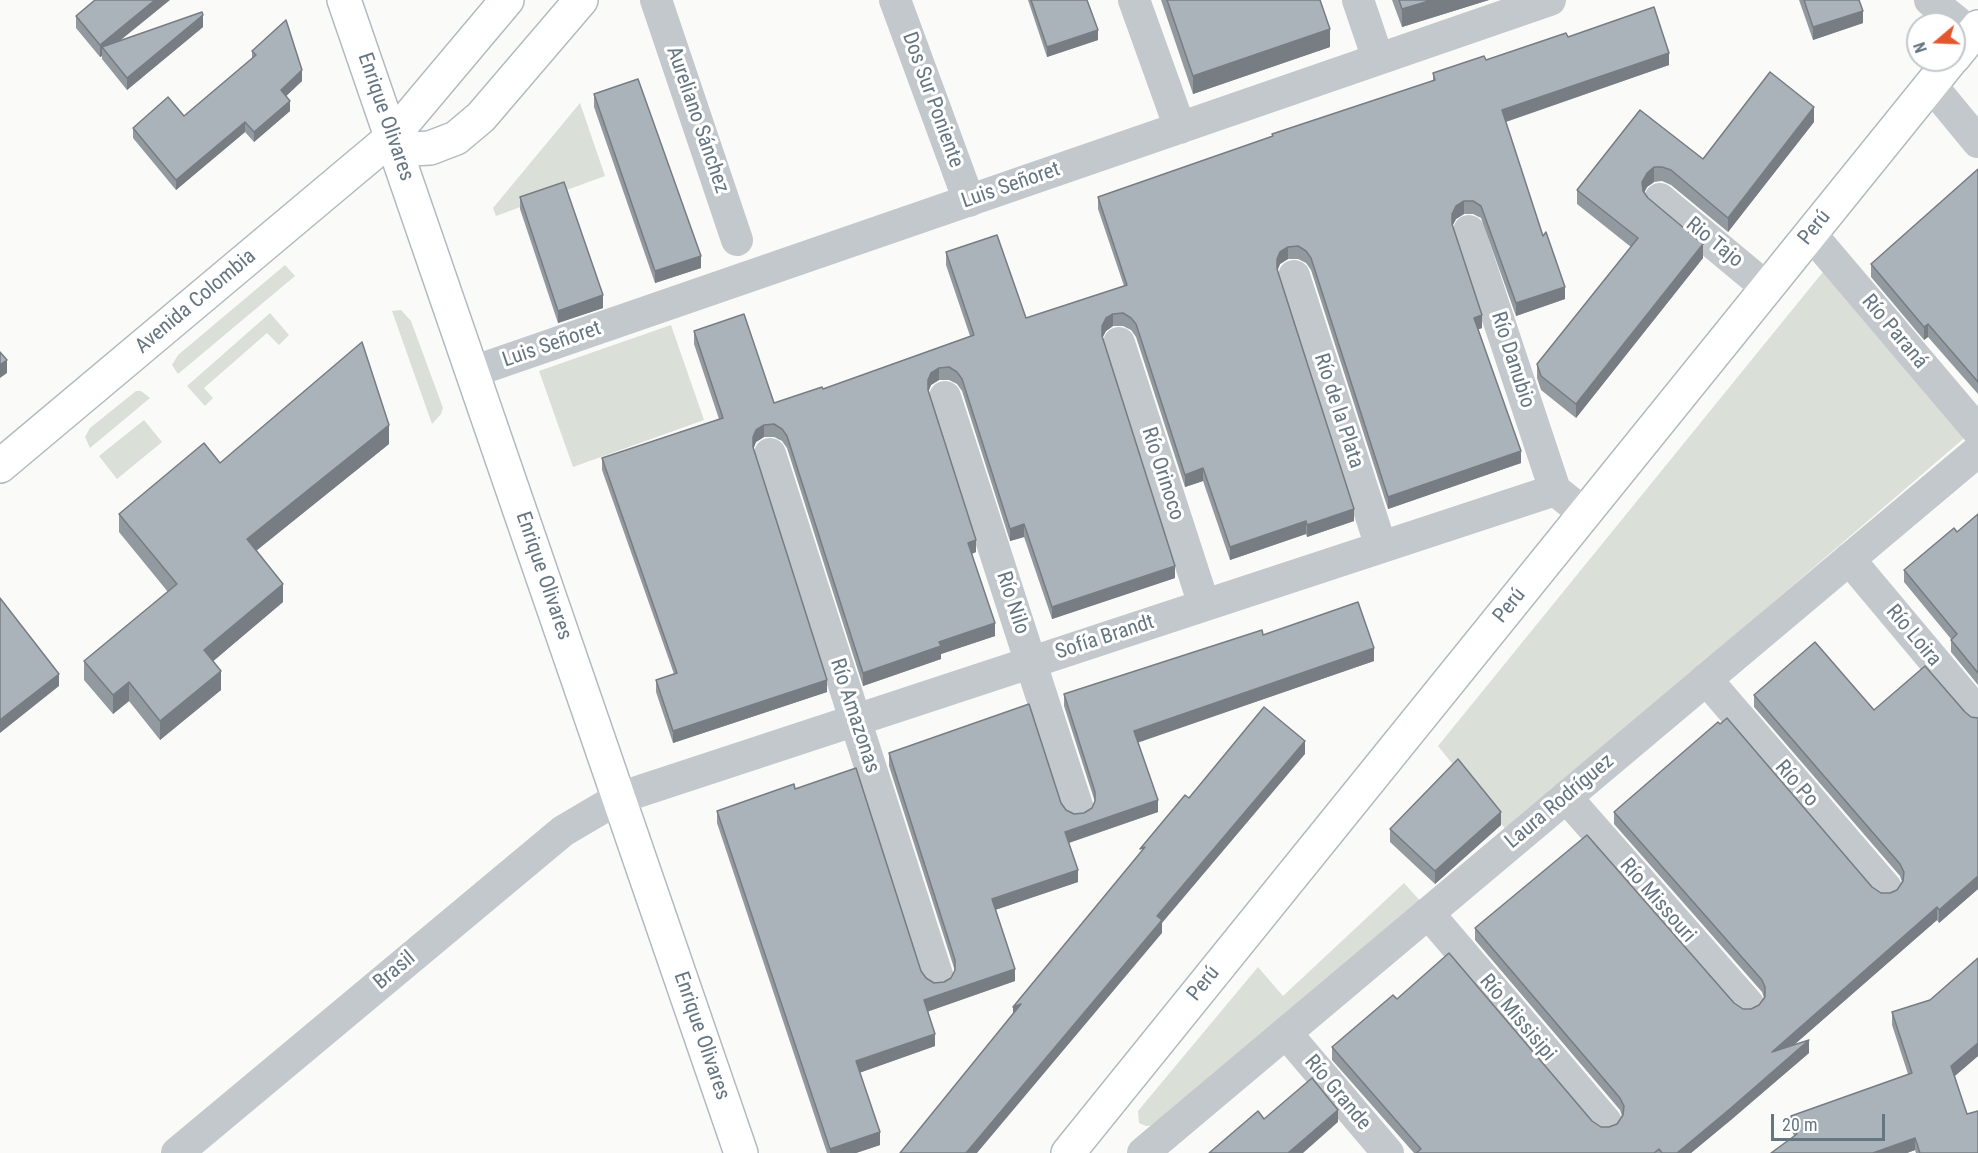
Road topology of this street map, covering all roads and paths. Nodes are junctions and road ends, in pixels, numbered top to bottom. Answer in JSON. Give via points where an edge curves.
{"nodes":[{"id":1,"x":344,"y":0,"type":"edge"},
{"id":2,"x":507,"y":0,"type":"edge"},
{"id":3,"x":581,"y":0,"type":"edge"},
{"id":4,"x":656,"y":0,"type":"edge"},
{"id":5,"x":895,"y":0,"type":"edge"},
{"id":6,"x":1134,"y":0,"type":"edge"},
{"id":7,"x":1358,"y":0,"type":"edge"},
{"id":8,"x":1550,"y":0,"type":"edge"},
{"id":9,"x":1930,"y":0,"type":"edge"},
{"id":10,"x":1939,"y":12,"type":"edge"},
{"id":11,"x":1378,"y":59,"type":"junction"},
{"id":12,"x":1941,"y":72,"type":"edge"},
{"id":13,"x":1931,"y":85,"type":"junction"},
{"id":14,"x":1180,"y":128,"type":"junction"},
{"id":15,"x":391,"y":138,"type":"junction"},
{"id":16,"x":1978,"y":142,"type":"edge"},
{"id":17,"x":1660,"y":199,"type":"dead end"},
{"id":18,"x":969,"y":201,"type":"junction"},
{"id":19,"x":1469,"y":231,"type":"dead end"},
{"id":20,"x":1811,"y":234,"type":"junction"},
{"id":21,"x":737,"y":240,"type":"dead end"},
{"id":22,"x":1294,"y":276,"type":"dead end"},
{"id":23,"x":1767,"y":288,"type":"junction"},
{"id":24,"x":1119,"y":343,"type":"dead end"},
{"id":25,"x":472,"y":372,"type":"junction"},
{"id":26,"x":945,"y":397,"type":"dead end"},
{"id":27,"x":1978,"y":431,"type":"edge"},
{"id":28,"x":1978,"y":451,"type":"edge"},
{"id":29,"x":770,"y":454,"type":"dead end"},
{"id":30,"x":0,"y":466,"type":"edge"},
{"id":31,"x":1555,"y":490,"type":"junction"},
{"id":32,"x":1584,"y":514,"type":"junction"},
{"id":33,"x":1382,"y":547,"type":"junction"},
{"id":34,"x":1849,"y":559,"type":"junction"},
{"id":35,"x":1204,"y":605,"type":"junction"},
{"id":36,"x":1031,"y":663,"type":"junction"},
{"id":37,"x":1706,"y":680,"type":"junction"},
{"id":38,"x":1978,"y":713,"type":"edge"},
{"id":39,"x":855,"y":720,"type":"junction"},
{"id":40,"x":1566,"y":797,"type":"junction"},
{"id":41,"x":619,"y":798,"type":"junction"},
{"id":42,"x":1078,"y":809,"type":"dead end"},
{"id":43,"x":1886,"y":888,"type":"dead end"},
{"id":44,"x":1428,"y":913,"type":"junction"},
{"id":45,"x":938,"y":978,"type":"dead end"},
{"id":46,"x":1748,"y":1004,"type":"dead end"},
{"id":47,"x":1286,"y":1033,"type":"junction"},
{"id":48,"x":1606,"y":1122,"type":"dead end"},
{"id":49,"x":1148,"y":1152,"type":"edge"},
{"id":50,"x":177,"y":1153,"type":"edge"},
{"id":51,"x":741,"y":1153,"type":"edge"},
{"id":52,"x":1068,"y":1153,"type":"edge"},
{"id":53,"x":1388,"y":1153,"type":"edge"}],
"edges":[{"from":1,"to":15,"type":"main road","name":"Enrique Olivares"},
{"from":2,"to":15,"type":"main road","name":"Avenida Colombia"},
{"from":3,"to":15,"type":"main road","via":[[471,128],[430,148],[411,148]]},
{"from":4,"to":21,"type":"street","name":"Aureliano Sánchez"},
{"from":5,"to":18,"type":"street","name":"Dos Sur Poniente"},
{"from":6,"to":14,"type":"street"},
{"from":7,"to":11,"type":"street"},
{"from":8,"to":11,"type":"street","name":"Luis Señoret"},
{"from":9,"to":10,"type":"street"},
{"from":11,"to":14,"type":"street","name":"Luis Señoret"},
{"from":12,"to":13,"type":"main road","name":"Perú"},
{"from":13,"to":16,"type":"street"},
{"from":13,"to":20,"type":"main road","name":"Perú"},
{"from":14,"to":18,"type":"street","name":"Luis Señoret"},
{"from":15,"to":25,"type":"main road","name":"Enrique Olivares"},
{"from":15,"to":30,"type":"main road","name":"Avenida Colombia"},
{"from":17,"to":23,"type":"street","name":"Rio Tajo"},
{"from":18,"to":25,"type":"street","name":"Luis Señoret"},
{"from":19,"to":31,"type":"street","name":"Río Danubio"},
{"from":20,"to":23,"type":"main road","name":"Perú"},
{"from":20,"to":27,"type":"street","name":"Río Paraná"},
{"from":22,"to":33,"type":"street","name":"Río de la Plata"},
{"from":23,"to":32,"type":"main road","name":"Perú"},
{"from":24,"to":35,"type":"street","name":"Río Orinoco"},
{"from":25,"to":41,"type":"main road","name":"Enrique Olivares"},
{"from":26,"to":36,"type":"street","name":"Río Nilo"},
{"from":28,"to":34,"type":"street","name":"Laura Rodríguez"},
{"from":29,"to":39,"type":"street","name":"Río Amazonas"},
{"from":31,"to":32,"type":"street"},
{"from":31,"to":33,"type":"street","name":"Sofía Brandt"},
{"from":32,"to":52,"type":"main road","name":"Perú"},
{"from":33,"to":35,"type":"street","name":"Sofía Brandt"},
{"from":34,"to":37,"type":"street","name":"Laura Rodríguez"},
{"from":34,"to":38,"type":"street","name":"Río Loira"},
{"from":35,"to":36,"type":"street","name":"Sofía Brandt"},
{"from":36,"to":39,"type":"street","name":"Sofía Brandt"},
{"from":36,"to":42,"type":"street","name":"Río Nilo"},
{"from":37,"to":40,"type":"street","name":"Laura Rodríguez"},
{"from":37,"to":43,"type":"street","name":"Río Po"},
{"from":39,"to":41,"type":"street","name":"Sofía Brandt"},
{"from":39,"to":45,"type":"street","name":"Río Amazonas"},
{"from":40,"to":44,"type":"street","name":"Laura Rodríguez"},
{"from":40,"to":46,"type":"street","name":"Río Missouri"},
{"from":41,"to":50,"type":"street","name":"Brasil","via":[[563,831]]},
{"from":41,"to":51,"type":"main road","name":"Enrique Olivares"},
{"from":44,"to":47,"type":"street","name":"Laura Rodríguez"},
{"from":44,"to":48,"type":"street","name":"Río Missisipi"},
{"from":47,"to":49,"type":"street","name":"Laura Rodríguez"},
{"from":47,"to":53,"type":"street","name":"Río Grande"}]}
